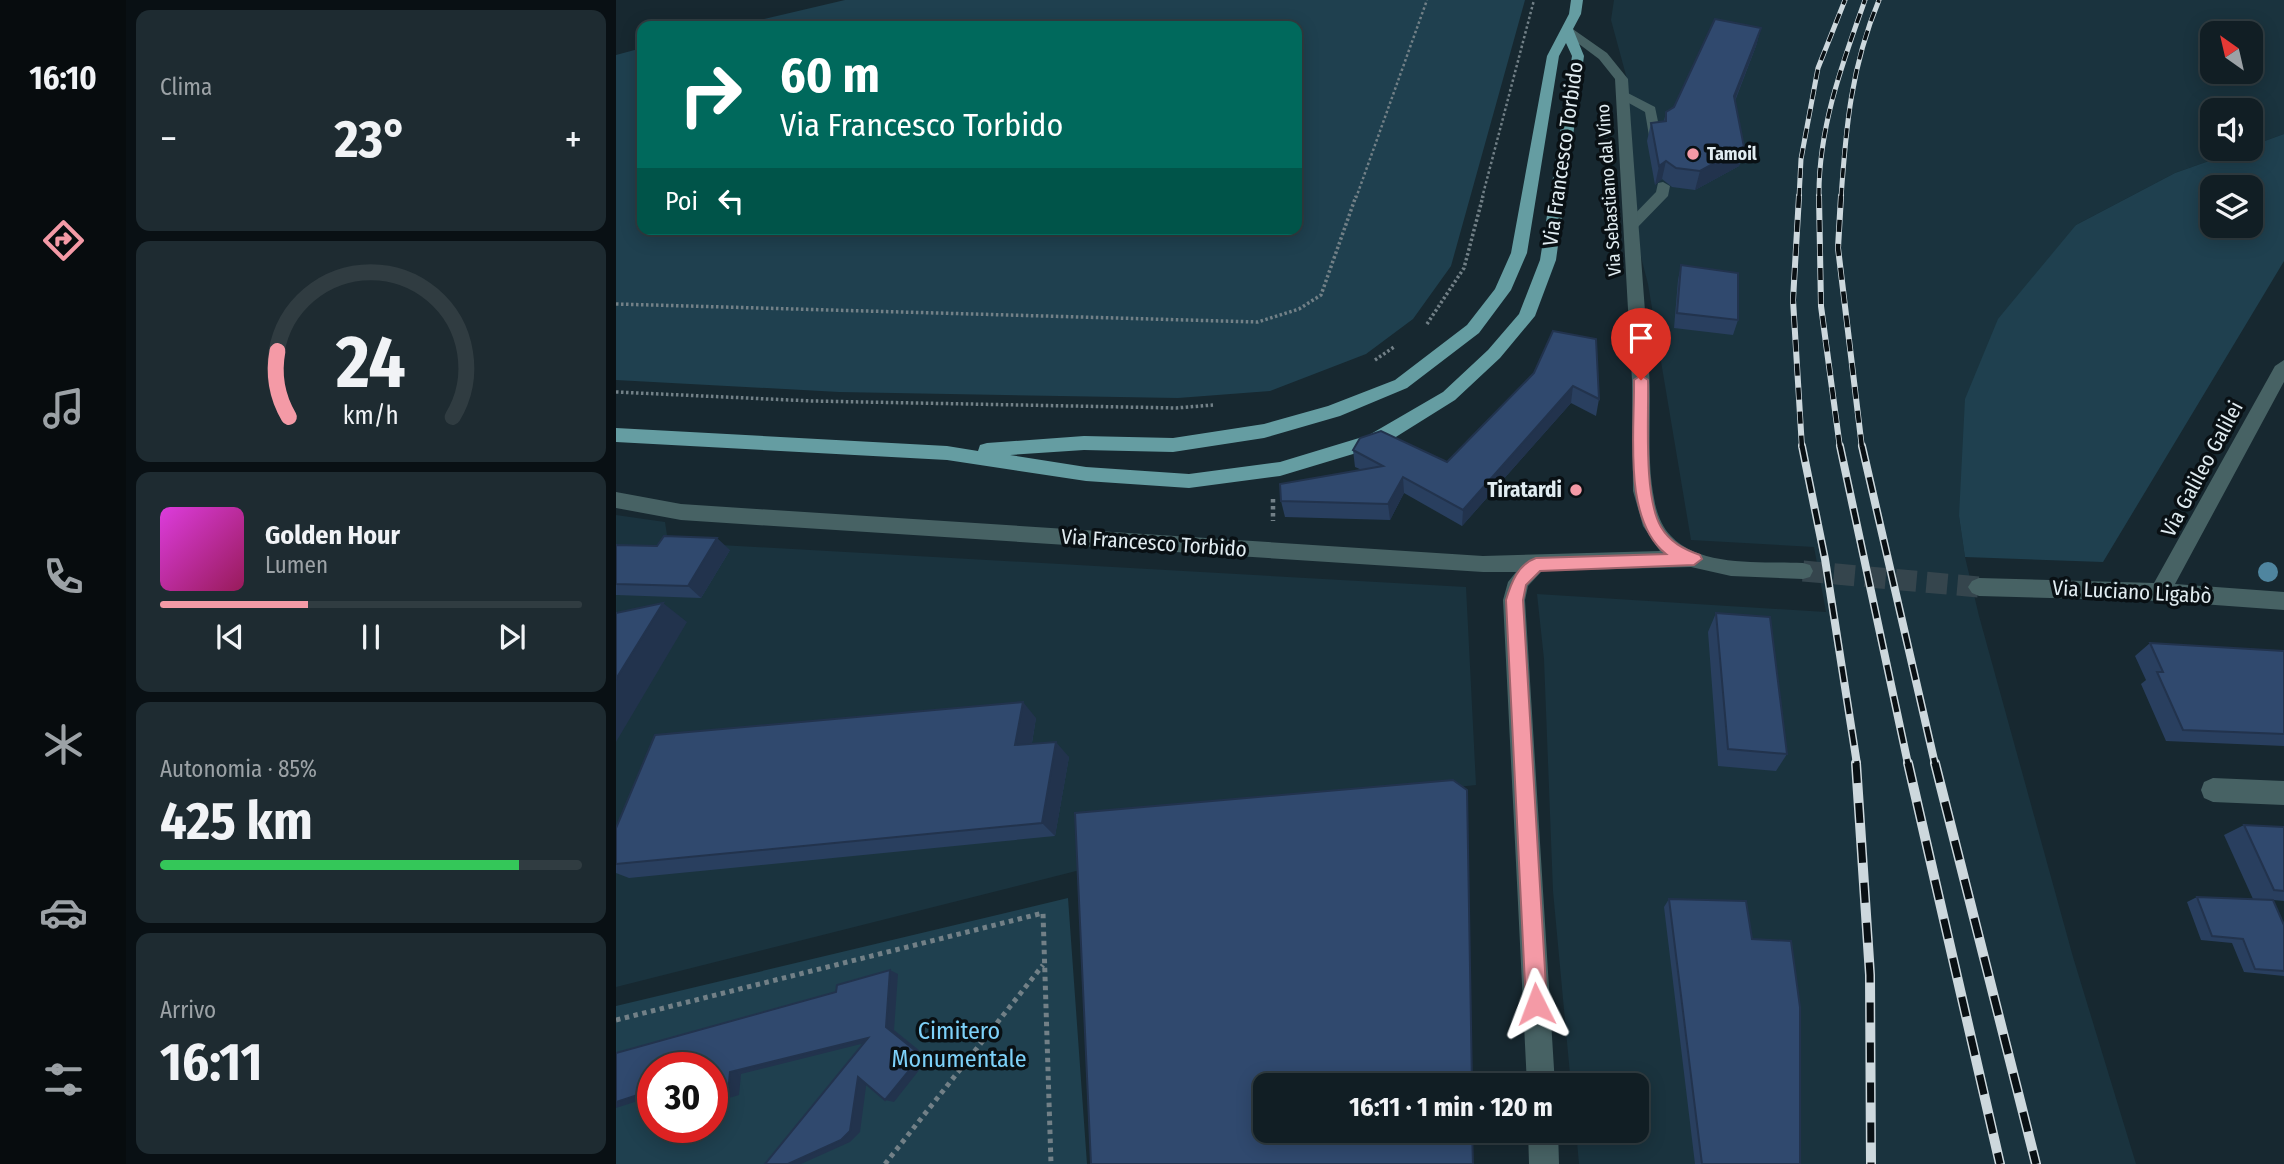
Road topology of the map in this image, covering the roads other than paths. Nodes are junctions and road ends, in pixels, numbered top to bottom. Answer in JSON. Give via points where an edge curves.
{"nodes":[{"id":1,"x":1577,"y":0,"type":"edge"},
{"id":2,"x":1567,"y":29,"type":"junction"},
{"id":3,"x":1622,"y":94,"type":"junction"},
{"id":4,"x":1655,"y":136,"type":"edge"},
{"id":5,"x":1663,"y":186,"type":"edge"},
{"id":6,"x":1630,"y":227,"type":"junction"},
{"id":7,"x":2284,"y":366,"type":"edge"},
{"id":8,"x":616,"y":435,"type":"edge"},
{"id":9,"x":947,"y":453,"type":"junction"},
{"id":10,"x":616,"y":500,"type":"edge"},
{"id":11,"x":1694,"y":559,"type":"junction"},
{"id":12,"x":1536,"y":564,"type":"junction"},
{"id":13,"x":1803,"y":571,"type":"tunnel mouth"},
{"id":14,"x":1979,"y":587,"type":"tunnel mouth"},
{"id":15,"x":2160,"y":592,"type":"junction"},
{"id":16,"x":2284,"y":601,"type":"edge"},
{"id":17,"x":2213,"y":790,"type":"dead end"},
{"id":18,"x":2284,"y":793,"type":"edge"},
{"id":19,"x":1540,"y":1073,"type":"edge"},
{"id":20,"x":1543,"y":1143,"type":"edge"},
{"id":21,"x":1544,"y":1164,"type":"edge"}],
"edges":[{"from":1,"to":2,"type":"main road","name":"Via Francesco Torbido"},
{"from":2,"to":3,"type":"street","name":"Via Sebastiano dal Vino","via":[[1603,56],[1621,79]]},
{"from":2,"to":9,"type":"main road","name":"Via Francesco Torbido","via":[[1553,56],[1519,253],[1503,290],[1473,329],[1401,384],[1334,411],[1264,431],[1173,445],[1084,443]]},
{"from":2,"to":9,"type":"main road","name":"Via Francesco Torbido","via":[[1578,55],[1548,260],[1527,316],[1449,396],[1376,440],[1280,469],[1236,476],[1189,481],[1086,474]]},
{"from":3,"to":4,"type":"lane","via":[[1651,110]]},
{"from":3,"to":6,"type":"street","name":"Via Sebastiano dal Vino"},
{"from":5,"to":6,"type":"lane","via":[[1662,193]]},
{"from":6,"to":11,"type":"street","name":"Via Sebastiano dal Vino","via":[[1643,492],[1653,528],[1665,544]]},
{"from":7,"to":15,"type":"street","name":"Via Galileo Galilei"},
{"from":8,"to":9,"type":"main road","name":"Via Francesco Torbido"},
{"from":10,"to":12,"type":"street","name":"Via Francesco Torbido","via":[[681,512]]},
{"from":11,"to":12,"type":"street","name":"Via Francesco Torbido"},
{"from":11,"to":13,"type":"street","via":[[1732,567]]},
{"from":12,"to":19,"type":"street","via":[[1519,582],[1514,600]]},
{"from":14,"to":15,"type":"street","name":"Via Luciano Ligabò"},
{"from":15,"to":16,"type":"street","name":"Via Luciano Ligabò"},
{"from":17,"to":18,"type":"street"},
{"from":20,"to":21,"type":"street"}]}
